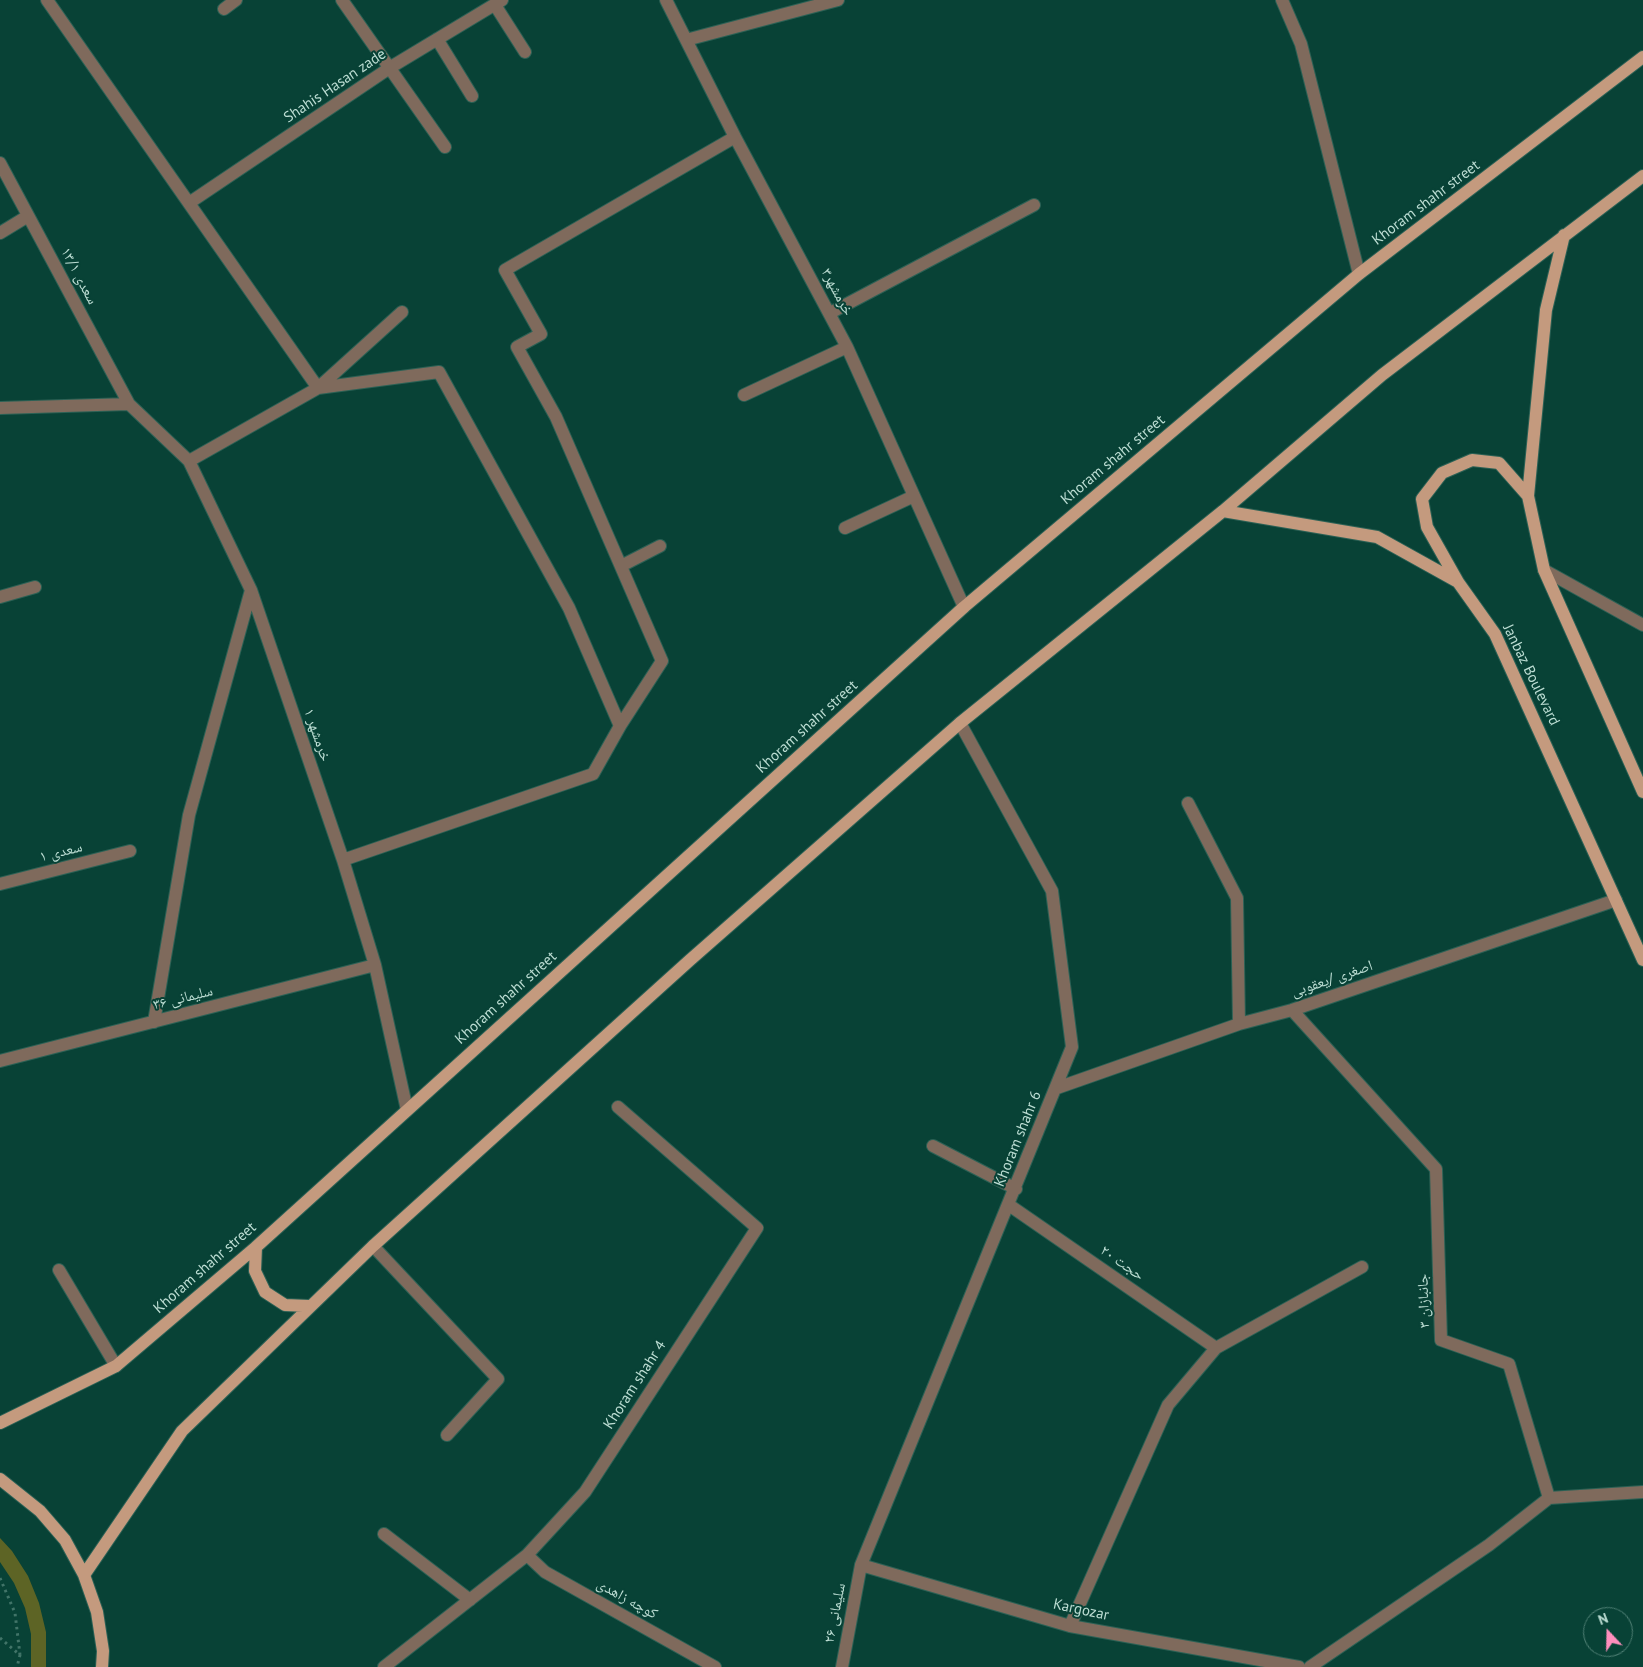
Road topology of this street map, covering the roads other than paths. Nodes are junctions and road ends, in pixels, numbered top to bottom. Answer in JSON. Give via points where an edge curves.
{"nodes":[{"id":1,"x":47,"y":0,"type":"edge"},
{"id":2,"x":236,"y":0,"type":"edge"},
{"id":3,"x":342,"y":0,"type":"edge"},
{"id":4,"x":666,"y":0,"type":"edge"},
{"id":5,"x":838,"y":0,"type":"edge"},
{"id":6,"x":1282,"y":0,"type":"edge"},
{"id":7,"x":499,"y":2,"type":"edge"},
{"id":8,"x":224,"y":8,"type":"dead end"},
{"id":9,"x":437,"y":39,"type":"junction"},
{"id":10,"x":686,"y":40,"type":"junction"},
{"id":11,"x":525,"y":52,"type":"dead end"},
{"id":12,"x":1643,"y":57,"type":"edge"},
{"id":13,"x":391,"y":67,"type":"junction"},
{"id":14,"x":472,"y":96,"type":"dead end"},
{"id":15,"x":735,"y":137,"type":"junction"},
{"id":16,"x":445,"y":147,"type":"dead end"},
{"id":17,"x":0,"y":163,"type":"edge"},
{"id":18,"x":1643,"y":176,"type":"edge"},
{"id":19,"x":189,"y":203,"type":"junction"},
{"id":20,"x":1034,"y":205,"type":"dead end"},
{"id":21,"x":28,"y":216,"type":"junction"},
{"id":22,"x":0,"y":233,"type":"edge"},
{"id":23,"x":1564,"y":235,"type":"junction"},
{"id":24,"x":1359,"y":274,"type":"junction"},
{"id":25,"x":402,"y":312,"type":"dead end"},
{"id":26,"x":830,"y":313,"type":"junction"},
{"id":27,"x":847,"y":347,"type":"junction"},
{"id":28,"x":318,"y":388,"type":"junction"},
{"id":29,"x":744,"y":395,"type":"dead end"},
{"id":30,"x":129,"y":404,"type":"junction"},
{"id":31,"x":0,"y":408,"type":"edge"},
{"id":32,"x":188,"y":461,"type":"junction"},
{"id":33,"x":914,"y":496,"type":"junction"},
{"id":34,"x":1528,"y":496,"type":"junction"},
{"id":35,"x":1223,"y":510,"type":"junction"},
{"id":36,"x":845,"y":528,"type":"dead end"},
{"id":37,"x":660,"y":546,"type":"dead end"},
{"id":38,"x":621,"y":566,"type":"junction"},
{"id":39,"x":1544,"y":570,"type":"junction"},
{"id":40,"x":1458,"y":582,"type":"junction"},
{"id":41,"x":35,"y":587,"type":"dead end"},
{"id":42,"x":251,"y":590,"type":"junction"},
{"id":43,"x":0,"y":597,"type":"edge"},
{"id":44,"x":964,"y":607,"type":"junction"},
{"id":45,"x":1642,"y":628,"type":"edge"},
{"id":46,"x":960,"y":723,"type":"junction"},
{"id":47,"x":620,"y":726,"type":"junction"},
{"id":48,"x":1643,"y":792,"type":"edge"},
{"id":49,"x":1188,"y":803,"type":"dead end"},
{"id":50,"x":130,"y":851,"type":"dead end"},
{"id":51,"x":342,"y":860,"type":"junction"},
{"id":52,"x":0,"y":884,"type":"edge"},
{"id":53,"x":1616,"y":900,"type":"junction"},
{"id":54,"x":1643,"y":960,"type":"edge"},
{"id":55,"x":375,"y":965,"type":"junction"},
{"id":56,"x":1292,"y":1010,"type":"junction"},
{"id":57,"x":154,"y":1022,"type":"junction"},
{"id":58,"x":1240,"y":1024,"type":"junction"},
{"id":59,"x":0,"y":1061,"type":"edge"},
{"id":60,"x":1057,"y":1088,"type":"junction"},
{"id":61,"x":618,"y":1107,"type":"dead end"},
{"id":62,"x":407,"y":1110,"type":"junction"},
{"id":63,"x":933,"y":1146,"type":"dead end"},
{"id":64,"x":1016,"y":1189,"type":"junction"},
{"id":65,"x":1009,"y":1205,"type":"junction"},
{"id":66,"x":373,"y":1246,"type":"junction"},
{"id":67,"x":256,"y":1247,"type":"junction"},
{"id":68,"x":1362,"y":1267,"type":"dead end"},
{"id":69,"x":59,"y":1270,"type":"dead end"},
{"id":70,"x":309,"y":1306,"type":"junction"},
{"id":71,"x":1216,"y":1348,"type":"junction"},
{"id":72,"x":116,"y":1366,"type":"junction"},
{"id":73,"x":0,"y":1423,"type":"edge"},
{"id":74,"x":447,"y":1436,"type":"dead end"},
{"id":75,"x":0,"y":1480,"type":"edge"},
{"id":76,"x":1643,"y":1492,"type":"edge"},
{"id":77,"x":1549,"y":1498,"type":"junction"},
{"id":78,"x":384,"y":1534,"type":"dead end"},
{"id":79,"x":527,"y":1555,"type":"junction"},
{"id":80,"x":861,"y":1566,"type":"junction"},
{"id":81,"x":84,"y":1575,"type":"junction"},
{"id":82,"x":470,"y":1600,"type":"junction"},
{"id":83,"x":1070,"y":1626,"type":"junction"},
{"id":84,"x":102,"y":1667,"type":"edge"},
{"id":85,"x":384,"y":1667,"type":"edge"},
{"id":86,"x":715,"y":1667,"type":"edge"},
{"id":87,"x":842,"y":1667,"type":"edge"},
{"id":88,"x":1299,"y":1667,"type":"edge"},
{"id":89,"x":1310,"y":1667,"type":"edge"}],
"edges":[{"from":1,"to":19,"type":"street"},
{"from":2,"to":8,"type":"street"},
{"from":3,"to":13,"type":"street"},
{"from":4,"to":10,"type":"street","name":"خرمشهر۳"},
{"from":5,"to":10,"type":"street"},
{"from":6,"to":24,"type":"street","via":[[1301,44]]},
{"from":7,"to":9,"type":"street","name":"Shahis Hasan zade"},
{"from":7,"to":11,"type":"street"},
{"from":9,"to":13,"type":"street","name":"Shahis Hasan zade"},
{"from":9,"to":14,"type":"street"},
{"from":10,"to":15,"type":"street","name":"خرمشهر۳"},
{"from":12,"to":24,"type":"main road","name":"Khoram shahr street"},
{"from":13,"to":16,"type":"street"},
{"from":13,"to":19,"type":"street","name":"Shahis Hasan zade"},
{"from":15,"to":26,"type":"street","name":"خرمشهر۳"},
{"from":15,"to":38,"type":"street","via":[[505,270],[542,334],[517,347],[556,417]]},
{"from":17,"to":21,"type":"street","name":"سعدی ۱۳/۱"},
{"from":18,"to":23,"type":"main road"},
{"from":19,"to":28,"type":"street"},
{"from":20,"to":26,"type":"street"},
{"from":21,"to":22,"type":"street"},
{"from":21,"to":30,"type":"street","name":"سعدی ۱۳/۱"},
{"from":23,"to":34,"type":"main road","via":[[1546,310]]},
{"from":23,"to":35,"type":"main road","via":[[1382,375]]},
{"from":24,"to":44,"type":"main road","name":"Khoram shahr street"},
{"from":25,"to":28,"type":"street"},
{"from":26,"to":27,"type":"street","name":"خرمشهر۳"},
{"from":27,"to":29,"type":"street"},
{"from":27,"to":33,"type":"street","name":"خرمشهر۳"},
{"from":28,"to":32,"type":"street"},
{"from":28,"to":47,"type":"street","via":[[439,372],[569,608]]},
{"from":30,"to":31,"type":"street"},
{"from":30,"to":32,"type":"street","name":"خرمشهر ۱"},
{"from":32,"to":42,"type":"street","name":"خرمشهر ۱"},
{"from":33,"to":36,"type":"street"},
{"from":33,"to":44,"type":"street","name":"خرمشهر۳"},
{"from":34,"to":39,"type":"main road"},
{"from":34,"to":40,"type":"main road","via":[[1499,463],[1472,460],[1442,473],[1422,499],[1427,527]]},
{"from":35,"to":40,"type":"main road","name":"Janbaz Boulevard","via":[[1377,538]]},
{"from":35,"to":46,"type":"main road"},
{"from":37,"to":38,"type":"street"},
{"from":38,"to":47,"type":"street","via":[[662,661]]},
{"from":39,"to":45,"type":"street"},
{"from":39,"to":48,"type":"main road"},
{"from":40,"to":53,"type":"main road","name":"Janbaz Boulevard","via":[[1494,634]]},
{"from":41,"to":43,"type":"street"},
{"from":42,"to":51,"type":"street","name":"خرمشهر ۱"},
{"from":42,"to":57,"type":"street","via":[[189,815]]},
{"from":44,"to":62,"type":"main road","name":"Khoram shahr street"},
{"from":46,"to":60,"type":"street","name":"Khoram shahr 6","via":[[1052,891],[1072,1047]]},
{"from":46,"to":66,"type":"main road","via":[[690,960]]},
{"from":47,"to":51,"type":"street","via":[[593,774]]},
{"from":49,"to":58,"type":"street","via":[[1237,898]]},
{"from":50,"to":52,"type":"street","name":"سعدی ۱"},
{"from":51,"to":55,"type":"street","name":"خرمشهر ۱"},
{"from":53,"to":54,"type":"main road","name":"Janbaz Boulevard"},
{"from":53,"to":56,"type":"street","name":"اصغری /یعقوبی"},
{"from":55,"to":57,"type":"street","name":"سلیمانی ۳۶"},
{"from":55,"to":62,"type":"street","name":"خرمشهر ۱"},
{"from":56,"to":58,"type":"street","name":"اصغری /یعقوبی"},
{"from":56,"to":77,"type":"street","name":"جانبازان ۳","via":[[1436,1169],[1442,1340],[1509,1364]]},
{"from":57,"to":59,"type":"street","name":"سلیمانی ۳۶"},
{"from":58,"to":60,"type":"street","name":"اصغری /یعقوبی"},
{"from":60,"to":64,"type":"street","name":"Khoram shahr 6"},
{"from":61,"to":79,"type":"street","name":"Khoram shahr 4","via":[[757,1228],[585,1492]]},
{"from":62,"to":67,"type":"main road","name":"Khoram shahr street"},
{"from":63,"to":64,"type":"street"},
{"from":64,"to":65,"type":"street","name":"Khoram shahr 6"},
{"from":65,"to":71,"type":"street","name":"حجت ۲۰"},
{"from":65,"to":80,"type":"street","name":"Khoram shahr 6"},
{"from":66,"to":70,"type":"main road"},
{"from":66,"to":74,"type":"street","via":[[498,1378]]},
{"from":67,"to":70,"type":"main road","via":[[255,1271],[266,1292],[285,1304]]},
{"from":67,"to":72,"type":"main road","name":"Khoram shahr street"},
{"from":68,"to":71,"type":"street"},
{"from":69,"to":72,"type":"street"},
{"from":70,"to":81,"type":"main road","via":[[182,1431]]},
{"from":71,"to":83,"type":"street","via":[[1168,1405]]},
{"from":72,"to":73,"type":"main road","name":"Khoram shahr street"},
{"from":75,"to":81,"type":"main road","via":[[40,1511],[65,1540]]},
{"from":76,"to":77,"type":"street"},
{"from":77,"to":89,"type":"street","via":[[1489,1546]]},
{"from":78,"to":82,"type":"street"},
{"from":79,"to":82,"type":"street","name":"Khoram shahr 4"},
{"from":79,"to":86,"type":"street","name":"کوچه زاهدی","via":[[545,1572]]},
{"from":80,"to":83,"type":"street","name":"Kargozar"},
{"from":80,"to":87,"type":"street","name":"سلیمانی ۲۶"},
{"from":81,"to":84,"type":"main road","via":[[97,1612]]},
{"from":82,"to":85,"type":"street","name":"Khoram shahr 4"},
{"from":83,"to":88,"type":"street","name":"Kargozar"}]}
